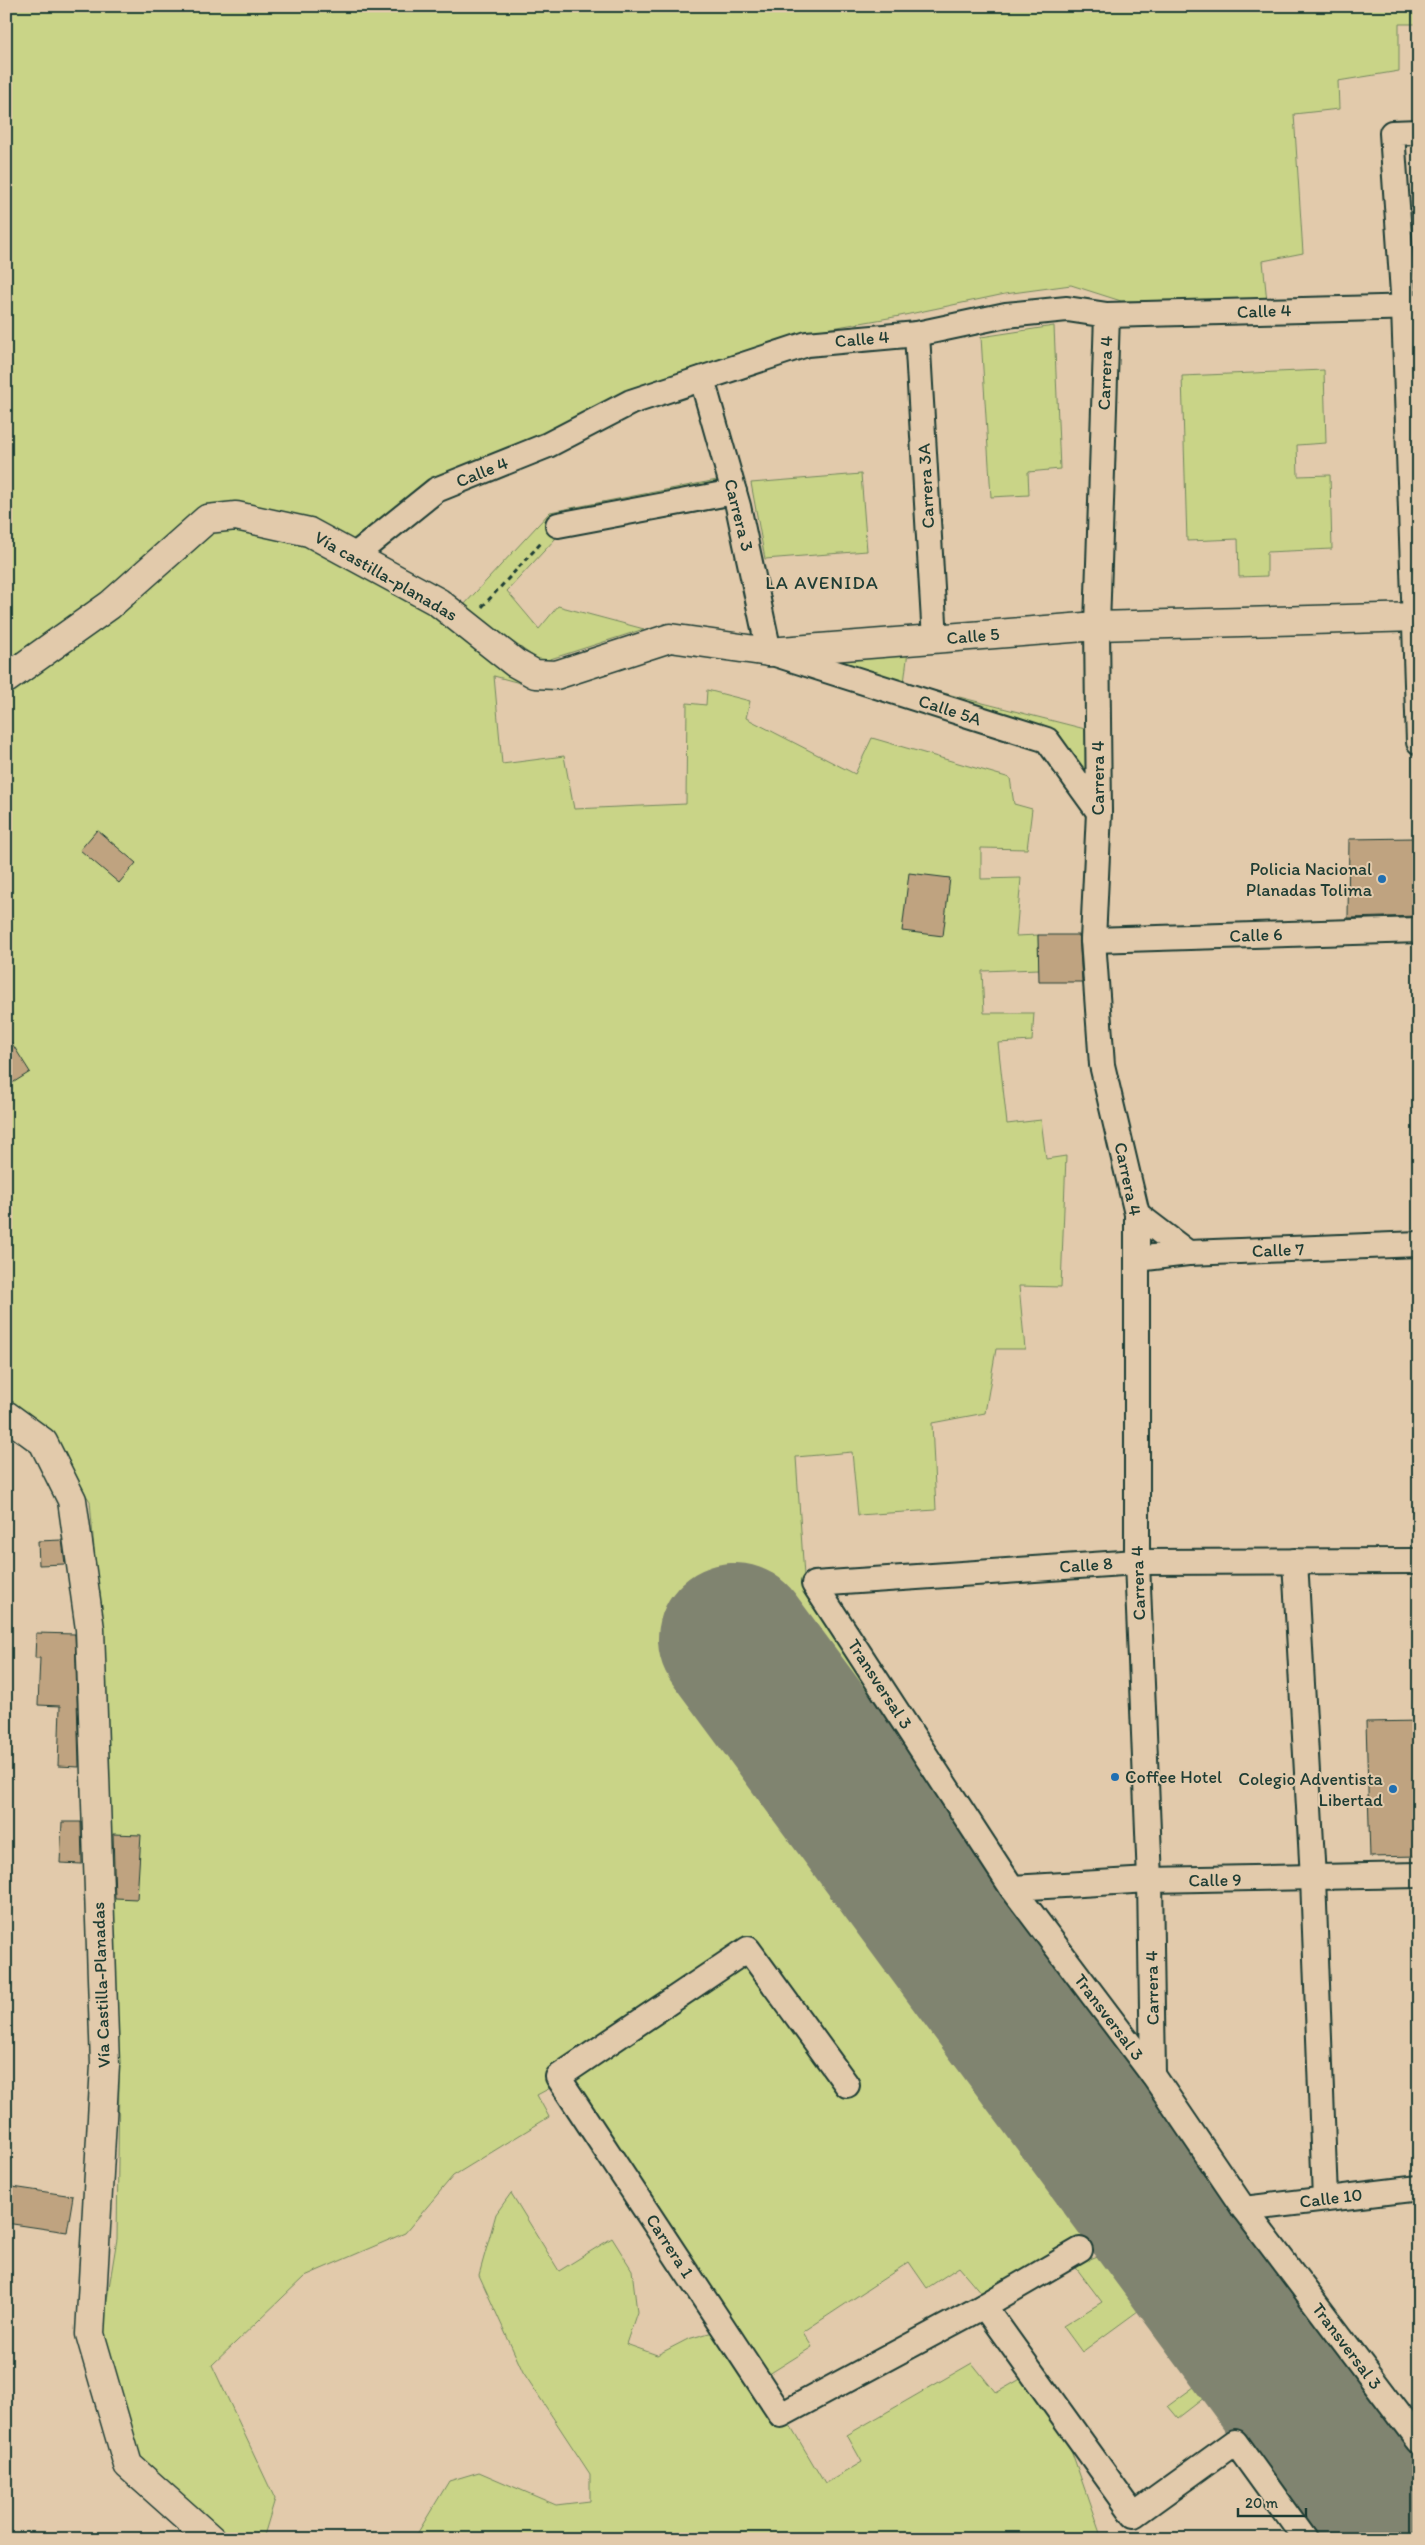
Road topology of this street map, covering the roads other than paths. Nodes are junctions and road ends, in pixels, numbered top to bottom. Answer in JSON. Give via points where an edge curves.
{"nodes":[{"id":1,"x":1419,"y":132,"type":"edge"},
{"id":2,"x":1411,"y":307,"type":"edge"},
{"id":3,"x":1107,"y":316,"type":"junction"},
{"id":4,"x":917,"y":334,"type":"junction"},
{"id":5,"x":702,"y":378,"type":"junction"},
{"id":6,"x":734,"y":492,"type":"junction"},
{"id":7,"x":558,"y":525,"type":"road end"},
{"id":8,"x":354,"y":556,"type":"junction"},
{"id":9,"x":1416,"y":618,"type":"edge"},
{"id":10,"x":1097,"y":626,"type":"junction"},
{"id":11,"x":935,"y":639,"type":"junction"},
{"id":12,"x":769,"y":652,"type":"junction"},
{"id":13,"x":535,"y":674,"type":"joint"},
{"id":14,"x":6,"y":678,"type":"edge"},
{"id":15,"x":1419,"y":742,"type":"edge"},
{"id":16,"x":1099,"y":812,"type":"junction"},
{"id":17,"x":1419,"y":930,"type":"edge"},
{"id":18,"x":1093,"y":940,"type":"junction"},
{"id":19,"x":1137,"y":1214,"type":"junction"},
{"id":20,"x":1419,"y":1244,"type":"edge"},
{"id":21,"x":1188,"y":1253,"type":"junction"},
{"id":22,"x":1137,"y":1259,"type":"junction"},
{"id":23,"x":6,"y":1415,"type":"edge"},
{"id":24,"x":1295,"y":1561,"type":"junction"},
{"id":25,"x":1419,"y":1561,"type":"edge"},
{"id":26,"x":1137,"y":1562,"type":"junction"},
{"id":27,"x":814,"y":1584,"type":"joint"},
{"id":28,"x":1419,"y":1876,"type":"edge"},
{"id":29,"x":1313,"y":1878,"type":"junction"},
{"id":30,"x":1150,"y":1880,"type":"junction"},
{"id":31,"x":1012,"y":1888,"type":"junction"},
{"id":32,"x":1153,"y":2075,"type":"junction"},
{"id":33,"x":847,"y":2085,"type":"dead end"},
{"id":34,"x":1419,"y":2188,"type":"edge"},
{"id":35,"x":1325,"y":2199,"type":"junction"},
{"id":36,"x":1244,"y":2209,"type":"junction"},
{"id":37,"x":1080,"y":2250,"type":"dead end"},
{"id":38,"x":984,"y":2306,"type":"junction"},
{"id":39,"x":1419,"y":2442,"type":"edge"},
{"id":40,"x":211,"y":2539,"type":"edge"},
{"id":41,"x":1305,"y":2539,"type":"edge"}],
"edges":[{"from":1,"to":2,"type":"street","via":[[1392,133]]},
{"from":2,"to":3,"type":"street","name":"Calle 4"},
{"from":2,"to":9,"type":"street"},
{"from":3,"to":4,"type":"street","name":"Calle 4","via":[[1067,309],[1006,316]]},
{"from":3,"to":10,"type":"street","name":"Carrera 4"},
{"from":4,"to":5,"type":"street","name":"Calle 4","via":[[807,344]]},
{"from":4,"to":11,"type":"street","name":"Carrera 3A"},
{"from":5,"to":6,"type":"street","name":"Carrera 3"},
{"from":5,"to":8,"type":"street","name":"Calle 4","via":[[631,402],[548,445],[436,490]]},
{"from":6,"to":7,"type":"street"},
{"from":6,"to":12,"type":"street","name":"Carrera 3"},
{"from":8,"to":13,"type":"main road","name":"Vía castilla-planadas","via":[[438,602],[515,663]]},
{"from":8,"to":14,"type":"main road","name":"Vía castilla-planadas","via":[[309,532],[236,516],[207,519],[110,605]]},
{"from":9,"to":10,"type":"main road","name":"Calle 5"},
{"from":9,"to":15,"type":"street"},
{"from":10,"to":11,"type":"main road","name":"Calle 5"},
{"from":10,"to":16,"type":"street","name":"Carrera 4"},
{"from":11,"to":12,"type":"main road","name":"Calle 5"},
{"from":12,"to":13,"type":"main road","name":"Calle 5","via":[[670,638],[556,675]]},
{"from":12,"to":16,"type":"street","name":"Calle 5A","via":[[1047,740]]},
{"from":16,"to":18,"type":"street","name":"Carrera 4"},
{"from":17,"to":18,"type":"street","name":"Calle 6"},
{"from":18,"to":19,"type":"street","name":"Carrera 4","via":[[1102,1065]]},
{"from":19,"to":21,"type":"street"},
{"from":19,"to":22,"type":"street","name":"Carrera 4"},
{"from":20,"to":21,"type":"street","name":"Calle 7"},
{"from":21,"to":22,"type":"street","name":"Calle 7"},
{"from":22,"to":26,"type":"street","name":"Carrera 4"},
{"from":23,"to":40,"type":"main road","name":"Vía Castilla-Planadas","via":[[43,1442],[72,1500],[90,1629],[104,2065],[90,2334],[128,2465]]},
{"from":24,"to":25,"type":"street","name":"Calle 8"},
{"from":24,"to":26,"type":"street","name":"Calle 8"},
{"from":24,"to":29,"type":"street"},
{"from":26,"to":27,"type":"street","name":"Calle 8"},
{"from":26,"to":30,"type":"street","name":"Carrera 4"},
{"from":27,"to":31,"type":"street","name":"Transversal 3"},
{"from":28,"to":29,"type":"street","name":"Calle 9"},
{"from":29,"to":30,"type":"street","name":"Calle 9"},
{"from":29,"to":35,"type":"street"},
{"from":30,"to":31,"type":"street","name":"Calle 9"},
{"from":30,"to":32,"type":"street","name":"Carrera 4"},
{"from":31,"to":32,"type":"street","name":"Transversal 3"},
{"from":32,"to":36,"type":"street","name":"Transversal 3"},
{"from":33,"to":38,"type":"street","name":"Carrera 1","via":[[748,1949],[558,2077],[781,2415]]},
{"from":34,"to":35,"type":"street","name":"Calle 10"},
{"from":35,"to":36,"type":"street","name":"Calle 10"},
{"from":36,"to":39,"type":"street","name":"Transversal 3"},
{"from":37,"to":38,"type":"street"},
{"from":38,"to":41,"type":"street","via":[[1134,2515],[1235,2442]]}]}
